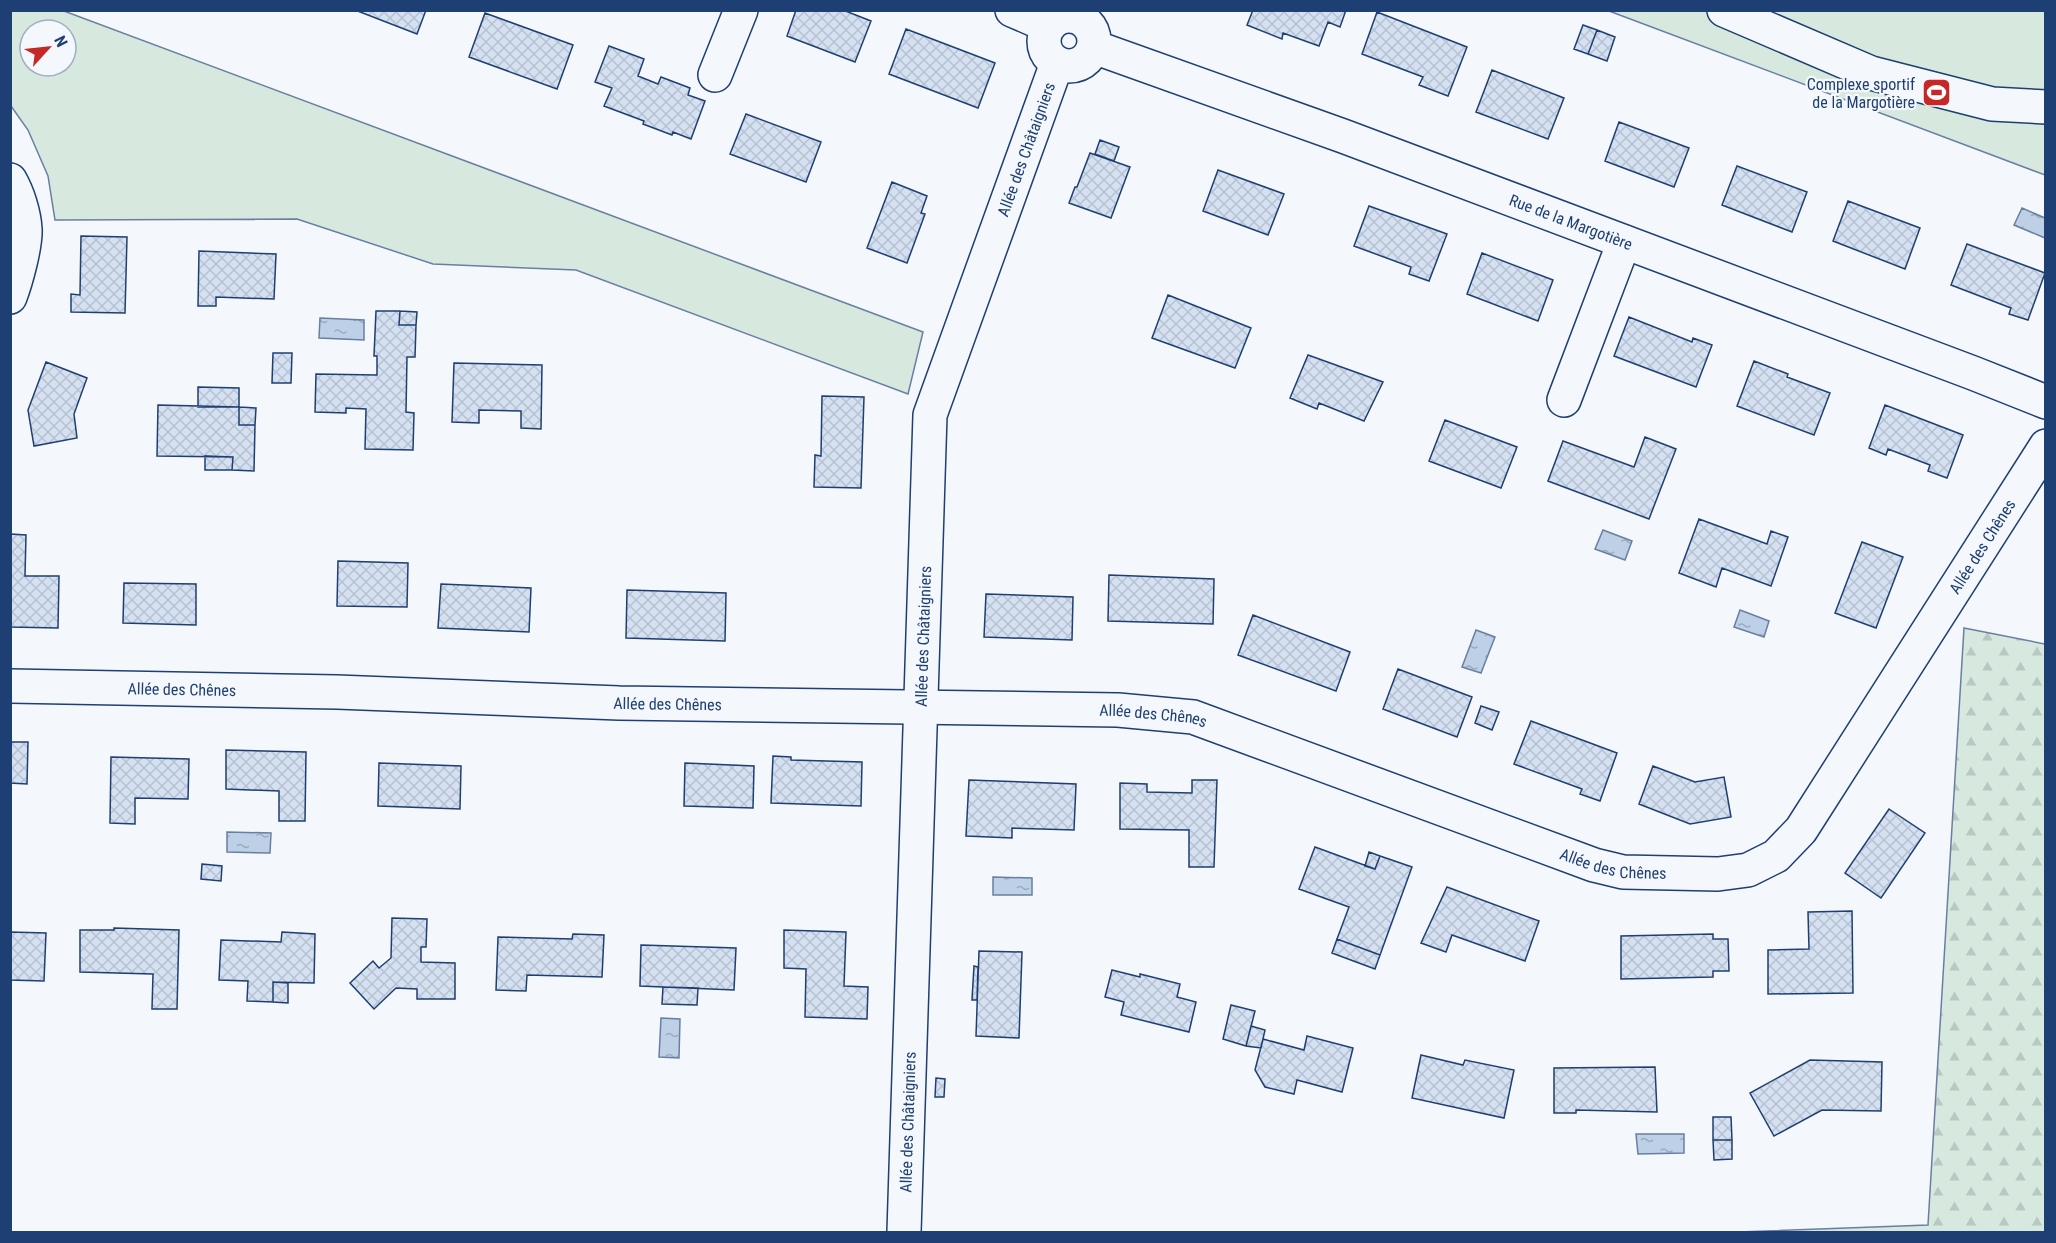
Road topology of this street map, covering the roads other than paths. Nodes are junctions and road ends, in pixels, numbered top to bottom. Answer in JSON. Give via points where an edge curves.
{"nodes":[{"id":1,"x":741,"y":10,"type":"edge"},
{"id":2,"x":1012,"y":10,"type":"edge"},
{"id":3,"x":1724,"y":10,"type":"edge"},
{"id":4,"x":1049,"y":26,"type":"junction"},
{"id":5,"x":1094,"y":47,"type":"junction"},
{"id":6,"x":1057,"y":63,"type":"junction"},
{"id":7,"x":716,"y":75,"type":"dead end"},
{"id":8,"x":2046,"y":107,"type":"edge"},
{"id":9,"x":10,"y":180,"type":"edge"},
{"id":10,"x":1624,"y":242,"type":"junction"},
{"id":11,"x":10,"y":297,"type":"edge"},
{"id":12,"x":1564,"y":400,"type":"dead end"},
{"id":13,"x":2046,"y":402,"type":"edge"},
{"id":14,"x":2046,"y":446,"type":"edge"},
{"id":15,"x":10,"y":686,"type":"edge"},
{"id":16,"x":922,"y":708,"type":"junction"},
{"id":17,"x":904,"y":1233,"type":"edge"}],
"edges":[{"from":1,"to":7,"type":"street"},
{"from":2,"to":4,"type":"street"},
{"from":3,"to":8,"type":"street","via":[[1871,73],[1992,104]]},
{"from":4,"to":5,"type":"street","via":[[1064,16],[1081,18],[1092,30]]},
{"from":4,"to":6,"type":"street","via":[[1044,48]]},
{"from":5,"to":6,"type":"street","via":[[1086,61],[1078,65]]},
{"from":5,"to":10,"type":"street","name":"Rue de la Margotière"},
{"from":6,"to":16,"type":"street","name":"Allée des Châtaigniers","via":[[930,415]]},
{"from":9,"to":11,"type":"street","via":[[25,230],[17,280]]},
{"from":10,"to":12,"type":"street"},
{"from":10,"to":13,"type":"street","name":"Rue de la Margotière"},
{"from":14,"to":16,"type":"street","name":"Allée des Chênes","via":[[1801,830],[1776,856],[1748,870],[1623,872],[1594,866],[1193,717],[1118,710]]},
{"from":15,"to":16,"type":"street","name":"Allée des Chênes"},
{"from":16,"to":17,"type":"street","name":"Allée des Châtaigniers"}]}
